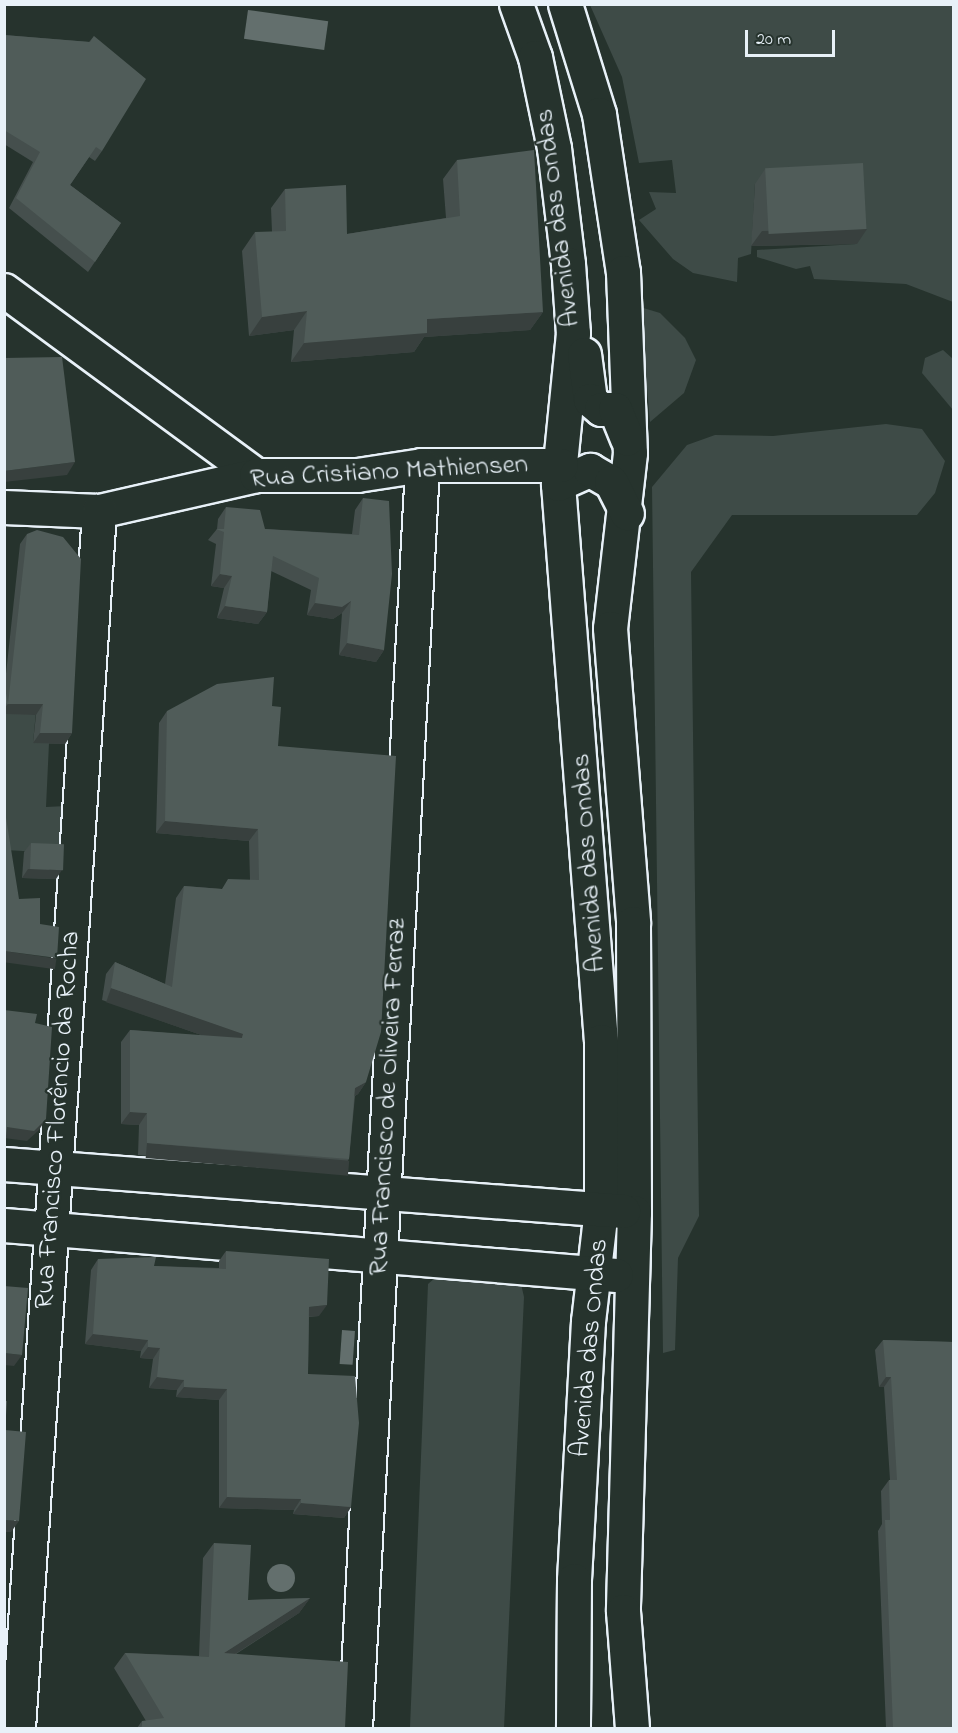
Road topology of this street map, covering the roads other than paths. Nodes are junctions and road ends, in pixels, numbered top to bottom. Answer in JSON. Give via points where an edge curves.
{"nodes":[{"id":1,"x":516,"y":4,"type":"edge"},
{"id":2,"x":565,"y":4,"type":"edge"},
{"id":3,"x":4,"y":290,"type":"edge"},
{"id":4,"x":570,"y":291,"type":"junction"},
{"id":5,"x":630,"y":453,"type":"junction"},
{"id":6,"x":422,"y":465,"type":"junction"},
{"id":7,"x":256,"y":475,"type":"junction"},
{"id":8,"x":559,"y":475,"type":"junction"},
{"id":9,"x":4,"y":507,"type":"edge"},
{"id":10,"x":99,"y":511,"type":"junction"},
{"id":11,"x":627,"y":513,"type":"junction"},
{"id":12,"x":4,"y":1164,"type":"edge"},
{"id":13,"x":55,"y":1167,"type":"junction"},
{"id":14,"x":383,"y":1193,"type":"junction"},
{"id":15,"x":601,"y":1209,"type":"junction"},
{"id":16,"x":634,"y":1212,"type":"junction"},
{"id":17,"x":4,"y":1226,"type":"edge"},
{"id":18,"x":51,"y":1229,"type":"junction"},
{"id":19,"x":380,"y":1256,"type":"junction"},
{"id":20,"x":595,"y":1273,"type":"junction"},
{"id":21,"x":631,"y":1276,"type":"junction"},
{"id":22,"x":18,"y":1728,"type":"edge"},
{"id":23,"x":355,"y":1728,"type":"edge"},
{"id":24,"x":573,"y":1728,"type":"edge"},
{"id":25,"x":632,"y":1728,"type":"edge"}],
"edges":[{"from":1,"to":4,"type":"street","name":"Avenida das Ondas","via":[[535,57],[554,148]]},
{"from":2,"to":5,"type":"street","name":"Avenida das Ondas","via":[[599,114],[623,272]]},
{"from":3,"to":7,"type":"street"},
{"from":4,"to":5,"type":"street","via":[[584,348],[586,388],[601,409],[615,409]]},
{"from":4,"to":8,"type":"street","name":"Avenida das Ondas","via":[[573,333]]},
{"from":5,"to":11,"type":"street","name":"Avenida das Ondas"},
{"from":6,"to":7,"type":"street","name":"Rua Cristiano Mathiensen","via":[[357,475]]},
{"from":6,"to":8,"type":"street","name":"Rua Cristiano Mathiensen"},
{"from":6,"to":14,"type":"street","name":"Rua Francisco de Oliveira Ferraz"},
{"from":7,"to":10,"type":"street","name":"Rua Cristiano Mathiensen"},
{"from":8,"to":11,"type":"street","via":[[590,470],[611,482]]},
{"from":8,"to":15,"type":"street","name":"Avenida das Ondas","via":[[595,914]]},
{"from":9,"to":10,"type":"street","name":"Rua Cristiano Mathiensen"},
{"from":10,"to":13,"type":"street","name":"Rua Francisco Florêncio da Rocha"},
{"from":11,"to":16,"type":"street","name":"Avenida das Ondas","via":[[610,628],[633,923]]},
{"from":12,"to":13,"type":"street"},
{"from":13,"to":14,"type":"street"},
{"from":13,"to":18,"type":"street","name":"Rua Francisco Florêncio da Rocha"},
{"from":14,"to":15,"type":"street"},
{"from":14,"to":19,"type":"street","name":"Rua Francisco de Oliveira Ferraz"},
{"from":15,"to":16,"type":"street"},
{"from":15,"to":20,"type":"street","name":"Avenida das Ondas"},
{"from":16,"to":21,"type":"street","name":"Avenida das Ondas"},
{"from":17,"to":18,"type":"street"},
{"from":18,"to":19,"type":"street"},
{"from":18,"to":22,"type":"street","name":"Rua Francisco Florêncio da Rocha"},
{"from":19,"to":20,"type":"street"},
{"from":19,"to":23,"type":"street","name":"Rua Francisco de Oliveira Ferraz"},
{"from":20,"to":21,"type":"street"},
{"from":20,"to":24,"type":"street","name":"Avenida das Ondas","via":[[574,1580]]},
{"from":21,"to":25,"type":"street","name":"Avenida das Ondas","via":[[623,1611]]}]}
